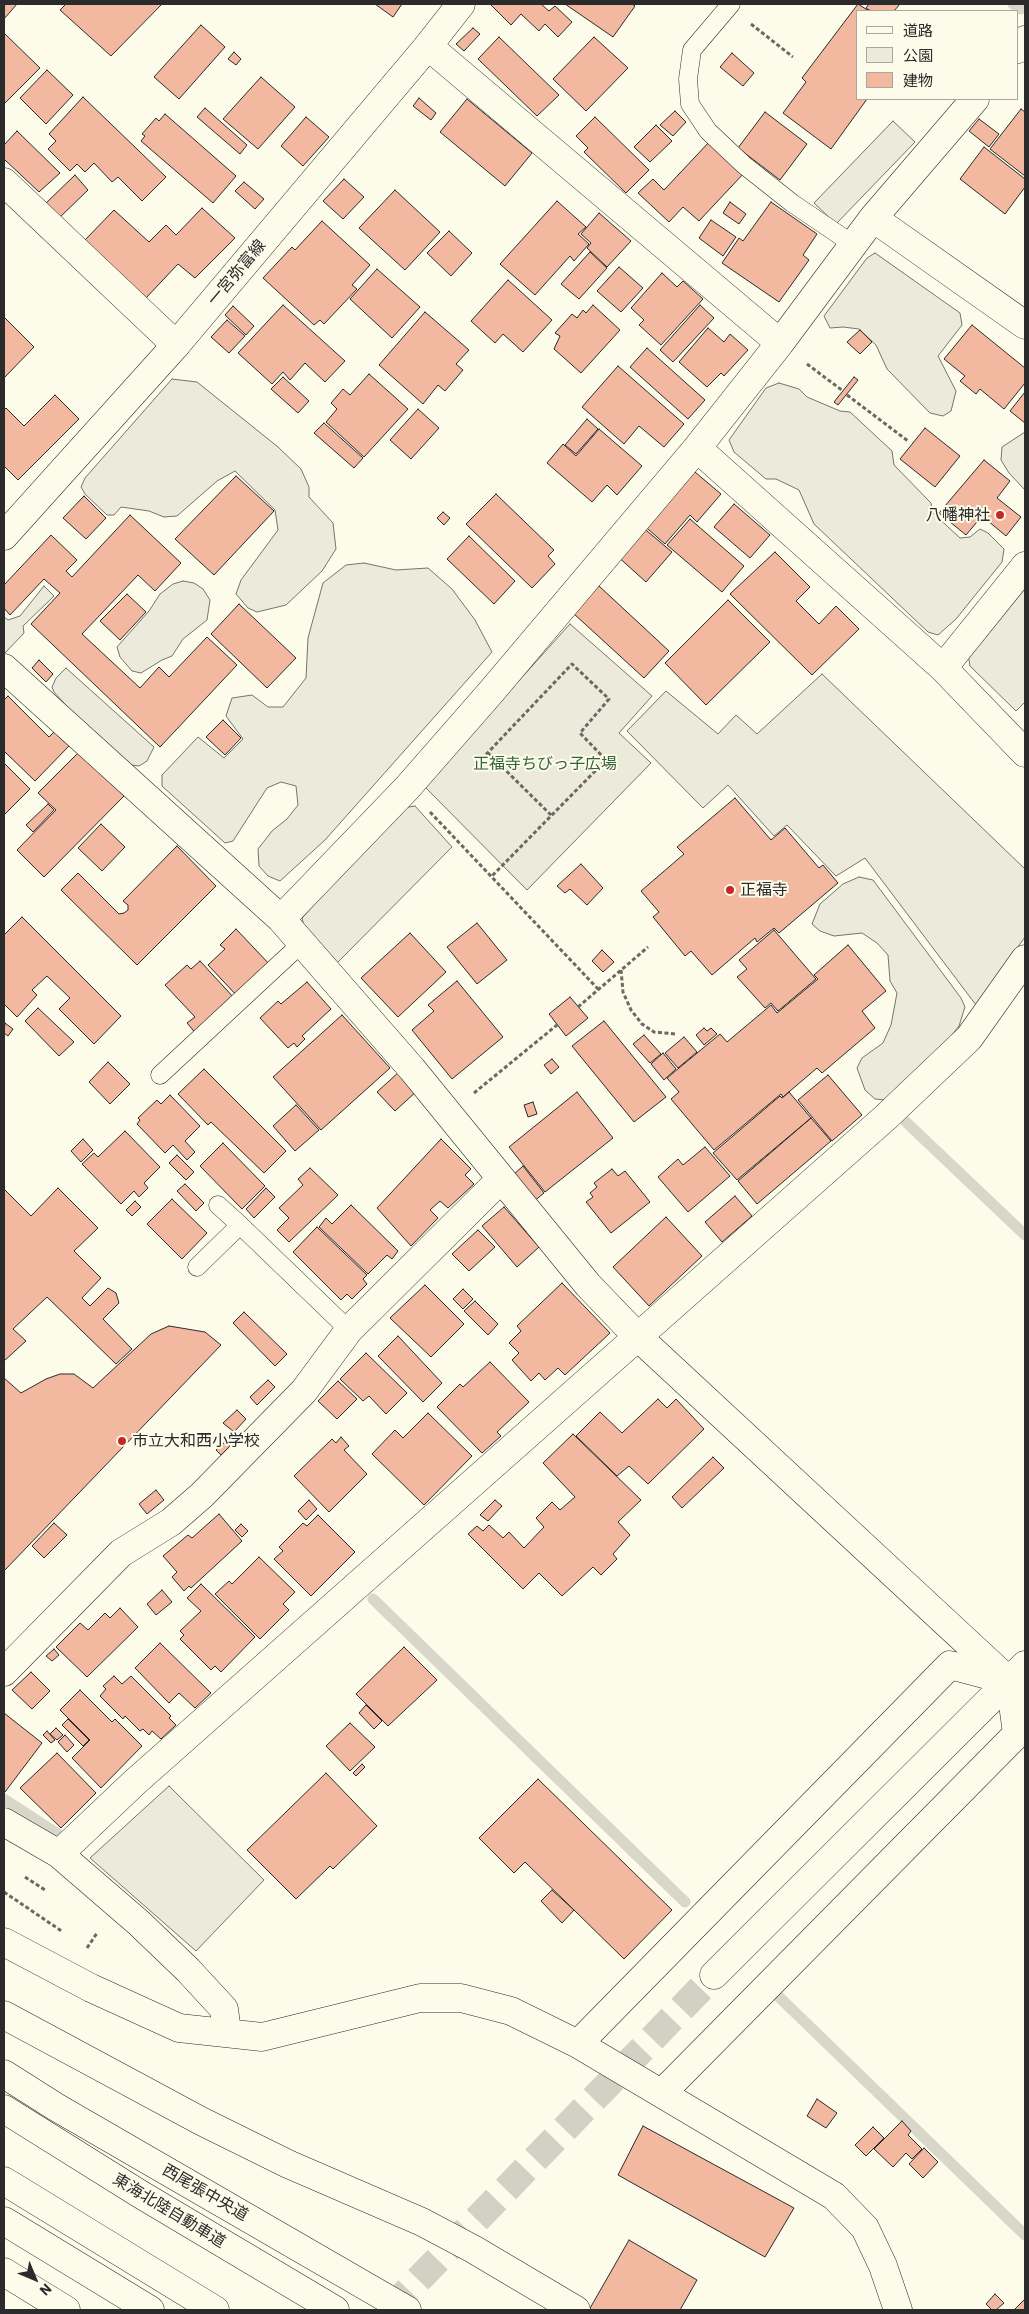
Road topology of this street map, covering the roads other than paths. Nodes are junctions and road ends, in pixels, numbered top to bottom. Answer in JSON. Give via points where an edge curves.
{"nodes":[{"id":1,"x":460,"y":4,"type":"edge"},
{"id":2,"x":730,"y":5,"type":"edge"},
{"id":3,"x":428,"y":46,"type":"junction"},
{"id":4,"x":975,"y":100,"type":"edge"},
{"id":5,"x":4,"y":182,"type":"edge"},
{"id":6,"x":873,"y":218,"type":"junction"},
{"id":7,"x":854,"y":245,"type":"junction"},
{"id":8,"x":1025,"y":325,"type":"edge"},
{"id":9,"x":780,"y":343,"type":"junction"},
{"id":10,"x":176,"y":345,"type":"junction"},
{"id":11,"x":697,"y":448,"type":"junction"},
{"id":12,"x":4,"y":536,"type":"edge"},
{"id":13,"x":1025,"y":566,"type":"edge"},
{"id":14,"x":4,"y":668,"type":"edge"},
{"id":15,"x":943,"y":668,"type":"junction"},
{"id":16,"x":1025,"y":754,"type":"edge"},
{"id":17,"x":281,"y":919,"type":"junction"},
{"id":18,"x":302,"y":943,"type":"junction"},
{"id":19,"x":1025,"y":959,"type":"edge"},
{"id":20,"x":160,"y":1075,"type":"dead end"},
{"id":21,"x":501,"y":1179,"type":"junction"},
{"id":22,"x":218,"y":1205,"type":"dead end"},
{"id":23,"x":240,"y":1225,"type":"junction"},
{"id":24,"x":197,"y":1267,"type":"dead end"},
{"id":25,"x":349,"y":1330,"type":"junction"},
{"id":26,"x":637,"y":1336,"type":"junction"},
{"id":27,"x":4,"y":1672,"type":"edge"},
{"id":28,"x":1020,"y":1681,"type":"edge"},
{"id":29,"x":4,"y":1822,"type":"edge"},
{"id":30,"x":59,"y":1854,"type":"junction"},
{"id":31,"x":4,"y":1942,"type":"edge"},
{"id":32,"x":714,"y":1975,"type":"tunnel mouth"},
{"id":33,"x":4,"y":2015,"type":"edge"},
{"id":34,"x":227,"y":2032,"type":"junction"},
{"id":35,"x":578,"y":2044,"type":"junction"},
{"id":36,"x":4,"y":2074,"type":"edge"},
{"id":37,"x":662,"y":2093,"type":"junction"},
{"id":38,"x":4,"y":2109,"type":"edge"},
{"id":39,"x":4,"y":2181,"type":"edge"},
{"id":40,"x":4,"y":2221,"type":"edge"},
{"id":41,"x":4,"y":2272,"type":"edge"},
{"id":42,"x":66,"y":2310,"type":"edge"},
{"id":43,"x":150,"y":2310,"type":"edge"},
{"id":44,"x":215,"y":2310,"type":"edge"},
{"id":45,"x":335,"y":2310,"type":"edge"},
{"id":46,"x":407,"y":2310,"type":"edge"},
{"id":47,"x":576,"y":2310,"type":"edge"},
{"id":48,"x":898,"y":2310,"type":"edge"}],
"edges":[{"from":1,"to":3,"type":"main road","name":"一宮弥富線"},
{"from":2,"to":7,"type":"lane","via":[[692,50],[688,79],[690,104],[708,131],[744,165]]},
{"from":3,"to":9,"type":"main road"},
{"from":3,"to":10,"type":"main road","name":"一宮弥富線"},
{"from":4,"to":6,"type":"main road"},
{"from":5,"to":10,"type":"main road"},
{"from":6,"to":7,"type":"main road"},
{"from":6,"to":8,"type":"main road"},
{"from":7,"to":9,"type":"main road"},
{"from":9,"to":11,"type":"main road"},
{"from":10,"to":12,"type":"main road","name":"一宮弥富線"},
{"from":11,"to":15,"type":"main road"},
{"from":11,"to":17,"type":"main road","via":[[491,692],[406,788]]},
{"from":13,"to":15,"type":"main road"},
{"from":14,"to":17,"type":"main road"},
{"from":15,"to":16,"type":"main road"},
{"from":17,"to":18,"type":"main road"},
{"from":18,"to":20,"type":"lane"},
{"from":18,"to":21,"type":"main road"},
{"from":19,"to":26,"type":"main road","via":[[969,1038],[771,1221]]},
{"from":21,"to":25,"type":"main road"},
{"from":21,"to":26,"type":"main road","via":[[588,1285]]},
{"from":22,"to":23,"type":"lane"},
{"from":23,"to":24,"type":"lane"},
{"from":23,"to":25,"type":"lane"},
{"from":25,"to":27,"type":"main road","via":[[304,1391],[202,1495],[172,1522],[121,1553]]},
{"from":26,"to":28,"type":"main road"},
{"from":26,"to":30,"type":"main road","via":[[142,1776]]},
{"from":28,"to":32,"type":"main road"},
{"from":28,"to":35,"type":"main road","via":[[950,1665]]},
{"from":28,"to":37,"type":"main road","via":[[1017,1734]]},
{"from":29,"to":30,"type":"main road"},
{"from":30,"to":34,"type":"main road","via":[[188,1970],[224,2009]]},
{"from":31,"to":34,"type":"main road","via":[[91,1988],[179,2028]]},
{"from":33,"to":47,"type":"main road","via":[[124,2081],[288,2164],[422,2222]]},
{"from":34,"to":35,"type":"main road","via":[[262,2037],[420,1998],[461,1998],[511,2011]]},
{"from":35,"to":37,"type":"main road"},
{"from":36,"to":46,"type":"main road","name":"西尾張中央道"},
{"from":37,"to":48,"type":"main road","via":[[834,2196],[865,2228]]},
{"from":38,"to":45,"type":"main road","name":"東海北陸自動車道"},
{"from":39,"to":44,"type":"main road"},
{"from":40,"to":43,"type":"main road"},
{"from":41,"to":42,"type":"main road"}]}
